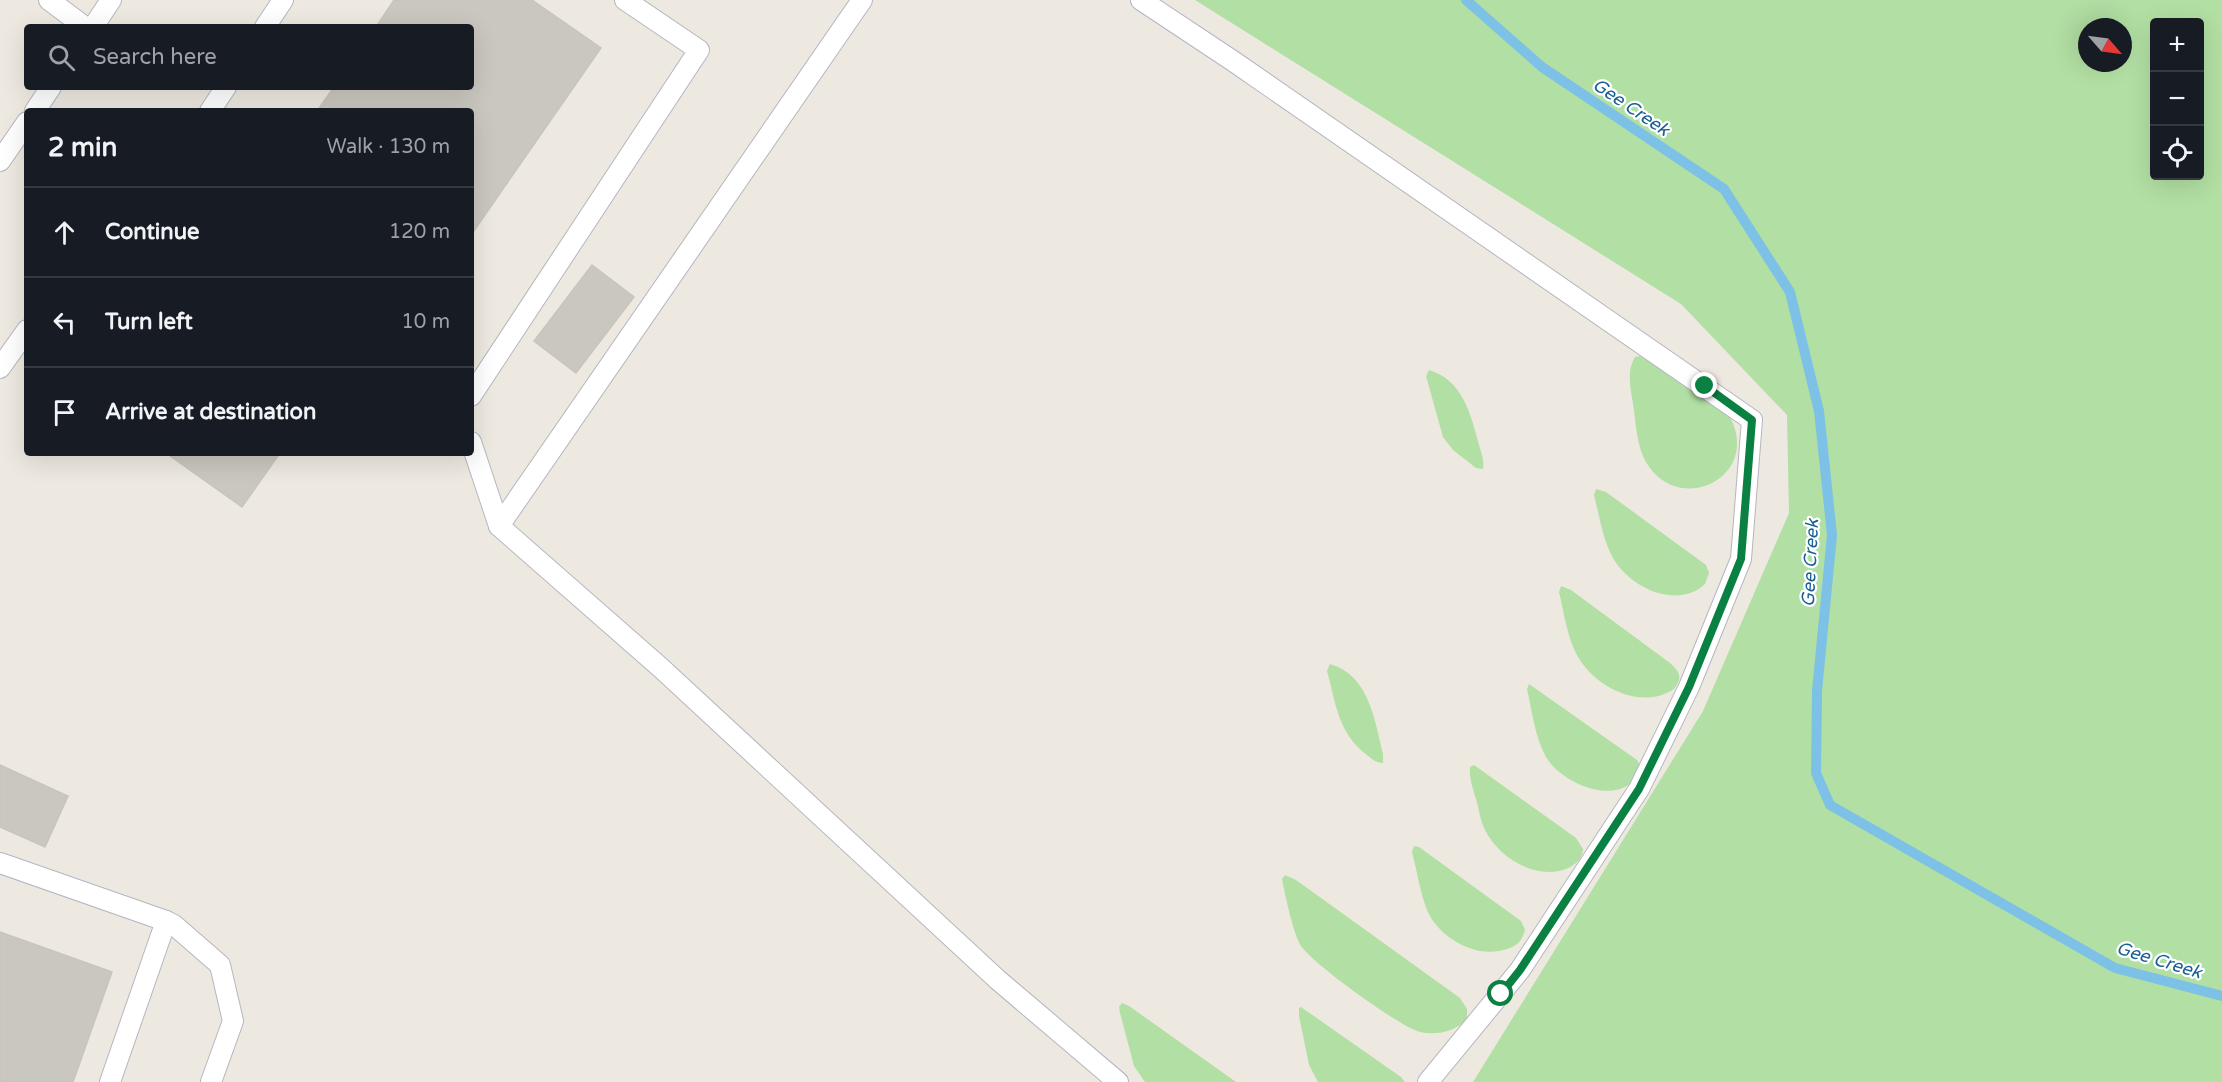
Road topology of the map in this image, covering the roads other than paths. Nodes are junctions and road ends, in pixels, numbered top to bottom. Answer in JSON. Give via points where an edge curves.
{"nodes":[{"id":1,"x":49,"y":0,"type":"edge"},
{"id":2,"x":111,"y":0,"type":"edge"},
{"id":3,"x":283,"y":0,"type":"edge"},
{"id":4,"x":624,"y":0,"type":"edge"},
{"id":5,"x":862,"y":0,"type":"edge"},
{"id":6,"x":1141,"y":0,"type":"edge"},
{"id":7,"x":81,"y":24,"type":"edge"},
{"id":8,"x":95,"y":24,"type":"edge"},
{"id":9,"x":267,"y":24,"type":"edge"},
{"id":10,"x":49,"y":90,"type":"edge"},
{"id":11,"x":224,"y":90,"type":"edge"},
{"id":12,"x":37,"y":108,"type":"edge"},
{"id":13,"x":212,"y":108,"type":"edge"},
{"id":14,"x":24,"y":126,"type":"edge"},
{"id":15,"x":0,"y":161,"type":"edge"},
{"id":16,"x":24,"y":334,"type":"edge"},
{"id":17,"x":0,"y":368,"type":"edge"},
{"id":18,"x":474,"y":391,"type":"edge"},
{"id":19,"x":474,"y":451,"type":"edge"},
{"id":20,"x":498,"y":526,"type":"junction"},
{"id":21,"x":0,"y":863,"type":"edge"},
{"id":22,"x":166,"y":921,"type":"junction"},
{"id":23,"x":110,"y":1082,"type":"edge"},
{"id":24,"x":211,"y":1082,"type":"edge"},
{"id":25,"x":1118,"y":1082,"type":"edge"},
{"id":26,"x":1428,"y":1082,"type":"edge"}],
"edges":[{"from":1,"to":7,"type":"lane"},
{"from":2,"to":8,"type":"lane"},
{"from":3,"to":9,"type":"lane"},
{"from":4,"to":18,"type":"lane","via":[[699,50]]},
{"from":5,"to":20,"type":"lane"},
{"from":6,"to":26,"type":"lane","via":[[1752,420],[1741,559],[1679,708],[1639,789],[1520,970]]},
{"from":10,"to":12,"type":"lane"},
{"from":11,"to":13,"type":"lane"},
{"from":14,"to":15,"type":"lane"},
{"from":16,"to":17,"type":"lane"},
{"from":19,"to":20,"type":"lane"},
{"from":20,"to":25,"type":"lane","via":[[661,668],[998,980]]},
{"from":21,"to":22,"type":"lane"},
{"from":22,"to":23,"type":"lane"},
{"from":22,"to":24,"type":"lane","via":[[220,965],[233,1021]]}]}
